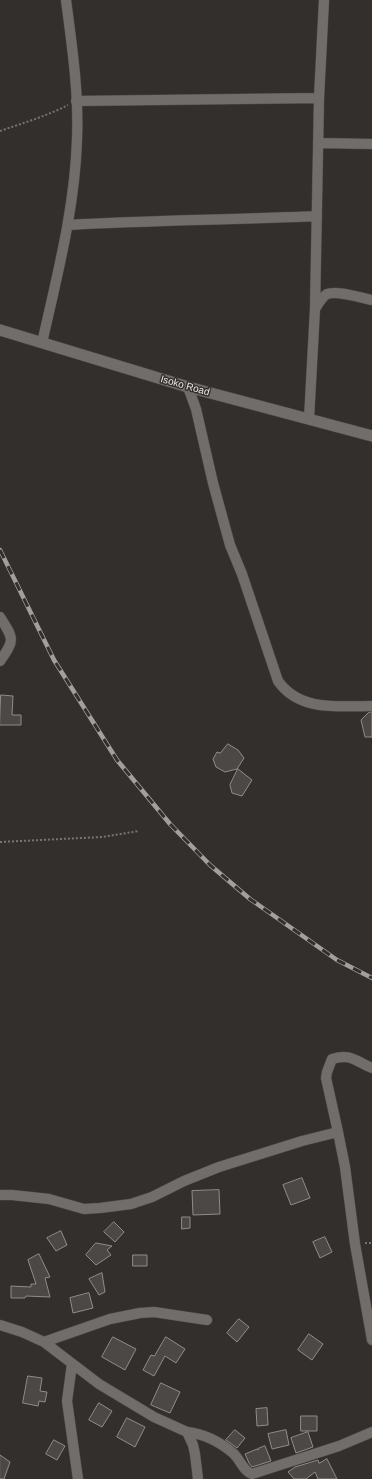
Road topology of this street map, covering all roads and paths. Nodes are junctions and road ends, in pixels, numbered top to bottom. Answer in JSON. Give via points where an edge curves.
{"nodes":[{"id":1,"x":66,"y":0,"type":"edge"},
{"id":2,"x":324,"y":0,"type":"edge"},
{"id":3,"x":319,"y":98,"type":"junction"},
{"id":4,"x":76,"y":101,"type":"junction"},
{"id":5,"x":0,"y":131,"type":"edge"},
{"id":6,"x":318,"y":142,"type":"junction"},
{"id":7,"x":372,"y":144,"type":"edge"},
{"id":8,"x":317,"y":216,"type":"junction"},
{"id":9,"x":68,"y":225,"type":"junction"},
{"id":10,"x":372,"y":300,"type":"edge"},
{"id":11,"x":315,"y":309,"type":"junction"},
{"id":12,"x":0,"y":330,"type":"edge"},
{"id":13,"x":42,"y":343,"type":"junction"},
{"id":14,"x":188,"y":387,"type":"junction"},
{"id":15,"x":309,"y":419,"type":"junction"},
{"id":16,"x":372,"y":436,"type":"edge"},
{"id":17,"x":0,"y":617,"type":"edge"},
{"id":18,"x":0,"y":661,"type":"edge"},
{"id":19,"x":372,"y":706,"type":"edge"},
{"id":20,"x":138,"y":831,"type":"dead end"},
{"id":21,"x":0,"y":842,"type":"edge"},
{"id":22,"x":372,"y":1068,"type":"edge"},
{"id":23,"x":338,"y":1132,"type":"junction"},
{"id":24,"x":0,"y":1195,"type":"edge"},
{"id":25,"x":207,"y":1320,"type":"dead end"},
{"id":26,"x":0,"y":1325,"type":"edge"},
{"id":27,"x":372,"y":1340,"type":"edge"},
{"id":28,"x":44,"y":1342,"type":"junction"},
{"id":29,"x":72,"y":1364,"type":"junction"},
{"id":30,"x":187,"y":1432,"type":"junction"},
{"id":31,"x":372,"y":1432,"type":"edge"},
{"id":32,"x":78,"y":1479,"type":"edge"},
{"id":33,"x":198,"y":1479,"type":"edge"}],
"edges":[{"from":1,"to":4,"type":"street","via":[[76,72]]},
{"from":2,"to":3,"type":"street"},
{"from":3,"to":4,"type":"street"},
{"from":3,"to":6,"type":"street"},
{"from":4,"to":5,"type":"path","via":[[46,116]]},
{"from":4,"to":9,"type":"street","via":[[77,145]]},
{"from":6,"to":7,"type":"street"},
{"from":6,"to":8,"type":"street"},
{"from":8,"to":9,"type":"street"},
{"from":8,"to":11,"type":"street"},
{"from":9,"to":13,"type":"street"},
{"from":10,"to":11,"type":"street","via":[[330,293],[322,298]]},
{"from":11,"to":15,"type":"street"},
{"from":12,"to":13,"type":"street","name":"Isoko Road"},
{"from":13,"to":14,"type":"street","name":"Isoko Road"},
{"from":14,"to":15,"type":"street","name":"Isoko Road"},
{"from":14,"to":19,"type":"street","via":[[196,409],[230,545],[278,681],[284,690],[308,704]]},
{"from":15,"to":16,"type":"street","name":"Isoko Road"},
{"from":17,"to":18,"type":"street","via":[[11,640],[10,647]]},
{"from":20,"to":21,"type":"path","via":[[102,837]]},
{"from":22,"to":23,"type":"street","via":[[350,1057],[332,1059],[326,1078]]},
{"from":23,"to":24,"type":"street","via":[[219,1167],[131,1204],[84,1209],[50,1198]]},
{"from":23,"to":27,"type":"street"},
{"from":25,"to":28,"type":"street","via":[[140,1312],[110,1319]]},
{"from":26,"to":28,"type":"street"},
{"from":28,"to":29,"type":"street"},
{"from":29,"to":30,"type":"street","via":[[154,1418]]},
{"from":29,"to":32,"type":"street","via":[[67,1401]]},
{"from":30,"to":31,"type":"street","via":[[202,1435],[224,1446],[234,1454],[248,1473],[252,1474],[333,1448]]},
{"from":30,"to":33,"type":"street","via":[[196,1454]]}]}
